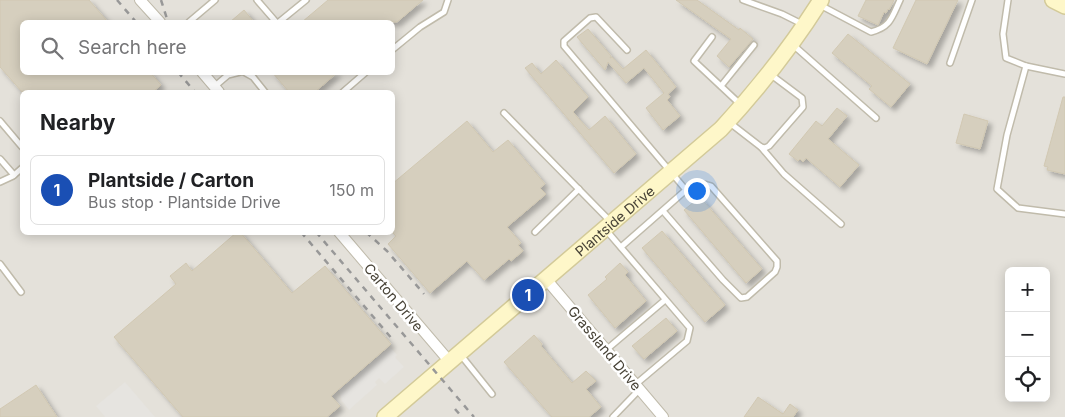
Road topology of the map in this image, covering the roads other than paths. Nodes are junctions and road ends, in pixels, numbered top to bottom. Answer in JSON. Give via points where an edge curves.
{"nodes":[{"id":1,"x":140,"y":0,"type":"edge"},
{"id":2,"x":215,"y":0,"type":"edge"},
{"id":3,"x":257,"y":0,"type":"edge"},
{"id":4,"x":306,"y":0,"type":"edge"},
{"id":5,"x":448,"y":0,"type":"edge"},
{"id":6,"x":743,"y":0,"type":"edge"},
{"id":7,"x":900,"y":0,"type":"edge"},
{"id":8,"x":972,"y":0,"type":"edge"},
{"id":9,"x":1008,"y":0,"type":"edge"},
{"id":10,"x":1053,"y":0,"type":"edge"},
{"id":11,"x":820,"y":2,"type":"edge"},
{"id":12,"x":1065,"y":6,"type":"edge"},
{"id":13,"x":158,"y":20,"type":"edge"},
{"id":14,"x":192,"y":20,"type":"edge"},
{"id":15,"x":275,"y":20,"type":"edge"},
{"id":16,"x":280,"y":20,"type":"edge"},
{"id":17,"x":804,"y":26,"type":"junction"},
{"id":18,"x":712,"y":37,"type":"dead end"},
{"id":19,"x":792,"y":43,"type":"junction"},
{"id":20,"x":754,"y":45,"type":"dead end"},
{"id":21,"x":395,"y":48,"type":"edge"},
{"id":22,"x":627,"y":50,"type":"dead end"},
{"id":23,"x":950,"y":63,"type":"dead end"},
{"id":24,"x":1026,"y":66,"type":"junction"},
{"id":25,"x":768,"y":73,"type":"junction"},
{"id":26,"x":1065,"y":74,"type":"edge"},
{"id":27,"x":204,"y":75,"type":"edge"},
{"id":28,"x":228,"y":75,"type":"edge"},
{"id":29,"x":248,"y":75,"type":"edge"},
{"id":30,"x":363,"y":75,"type":"edge"},
{"id":31,"x":721,"y":86,"type":"junction"},
{"id":32,"x":217,"y":90,"type":"edge"},
{"id":33,"x":263,"y":90,"type":"edge"},
{"id":34,"x":345,"y":90,"type":"edge"},
{"id":35,"x":742,"y":106,"type":"junction"},
{"id":36,"x":504,"y":113,"type":"dead end"},
{"id":37,"x":876,"y":118,"type":"dead end"},
{"id":38,"x":728,"y":121,"type":"junction"},
{"id":39,"x":0,"y":122,"type":"edge"},
{"id":40,"x":20,"y":146,"type":"edge"},
{"id":41,"x":761,"y":147,"type":"junction"},
{"id":42,"x":0,"y":159,"type":"edge"},
{"id":43,"x":20,"y":170,"type":"edge"},
{"id":44,"x":671,"y":172,"type":"junction"},
{"id":45,"x":14,"y":175,"type":"junction"},
{"id":46,"x":0,"y":182,"type":"edge"},
{"id":47,"x":579,"y":189,"type":"junction"},
{"id":48,"x":686,"y":190,"type":"junction"},
{"id":49,"x":663,"y":212,"type":"junction"},
{"id":50,"x":1065,"y":214,"type":"edge"},
{"id":51,"x":841,"y":224,"type":"dead end"},
{"id":52,"x":608,"y":226,"type":"junction"},
{"id":53,"x":535,"y":232,"type":"dead end"},
{"id":54,"x":342,"y":235,"type":"edge"},
{"id":55,"x":622,"y":248,"type":"junction"},
{"id":56,"x":0,"y":264,"type":"edge"},
{"id":57,"x":546,"y":279,"type":"junction"},
{"id":58,"x":21,"y":292,"type":"dead end"},
{"id":59,"x":665,"y":300,"type":"junction"},
{"id":60,"x":606,"y":350,"type":"junction"},
{"id":61,"x":454,"y":358,"type":"junction"},
{"id":62,"x":638,"y":387,"type":"junction"},
{"id":63,"x":492,"y":394,"type":"dead end"},
{"id":64,"x":385,"y":417,"type":"edge"},
{"id":65,"x":613,"y":417,"type":"edge"},
{"id":66,"x":663,"y":417,"type":"edge"}],
"edges":[{"from":1,"to":13,"type":"street"},
{"from":2,"to":14,"type":"lane"},
{"from":3,"to":15,"type":"lane"},
{"from":4,"to":16,"type":"lane"},
{"from":5,"to":21,"type":"lane","via":[[444,12]]},
{"from":6,"to":17,"type":"lane"},
{"from":7,"to":11,"type":"lane","via":[[889,23],[871,32]]},
{"from":8,"to":23,"type":"lane"},
{"from":9,"to":24,"type":"lane","via":[[1003,34],[1006,58]]},
{"from":10,"to":12,"type":"street"},
{"from":11,"to":17,"type":"street","name":"Plantside Drive"},
{"from":17,"to":19,"type":"street","name":"Plantside Drive"},
{"from":18,"to":31,"type":"lane","via":[[694,61]]},
{"from":19,"to":25,"type":"street","name":"Plantside Drive"},
{"from":19,"to":37,"type":"lane"},
{"from":20,"to":31,"type":"lane"},
{"from":22,"to":44,"type":"lane","via":[[596,17],[590,18],[564,41],[564,46]]},
{"from":24,"to":26,"type":"lane"},
{"from":24,"to":50,"type":"lane","via":[[1007,135],[997,189],[1018,208]]},
{"from":25,"to":35,"type":"street","name":"Plantside Drive"},
{"from":25,"to":41,"type":"lane","via":[[802,98],[803,107],[769,146]]},
{"from":27,"to":32,"type":"street"},
{"from":28,"to":32,"type":"lane"},
{"from":29,"to":33,"type":"lane"},
{"from":30,"to":34,"type":"lane"},
{"from":31,"to":35,"type":"lane"},
{"from":35,"to":38,"type":"street","name":"Plantside Drive"},
{"from":36,"to":47,"type":"lane"},
{"from":38,"to":41,"type":"lane"},
{"from":38,"to":44,"type":"street","name":"Plantside Drive"},
{"from":39,"to":40,"type":"lane"},
{"from":41,"to":51,"type":"lane","via":[[784,174]]},
{"from":42,"to":45,"type":"lane"},
{"from":43,"to":45,"type":"lane"},
{"from":44,"to":48,"type":"lane"},
{"from":44,"to":52,"type":"street","name":"Plantside Drive"},
{"from":45,"to":46,"type":"lane"},
{"from":47,"to":52,"type":"lane"},
{"from":47,"to":53,"type":"lane"},
{"from":48,"to":49,"type":"lane"},
{"from":48,"to":49,"type":"lane","via":[[695,184],[711,186],[777,261],[775,272],[747,297],[741,298]]},
{"from":49,"to":55,"type":"lane"},
{"from":52,"to":55,"type":"lane"},
{"from":52,"to":57,"type":"street","name":"Plantside Drive"},
{"from":54,"to":61,"type":"street","name":"Carton Drive"},
{"from":55,"to":59,"type":"lane"},
{"from":56,"to":58,"type":"lane"},
{"from":57,"to":60,"type":"street","name":"Grassland Drive"},
{"from":57,"to":61,"type":"street","name":"Plantside Drive"},
{"from":59,"to":60,"type":"lane"},
{"from":59,"to":62,"type":"lane","via":[[690,328],[689,334]]},
{"from":60,"to":62,"type":"street","name":"Grassland Drive"},
{"from":61,"to":63,"type":"lane"},
{"from":61,"to":64,"type":"street","name":"Plantside Drive"},
{"from":62,"to":65,"type":"lane"},
{"from":62,"to":66,"type":"street","name":"Grassland Drive"}]}
